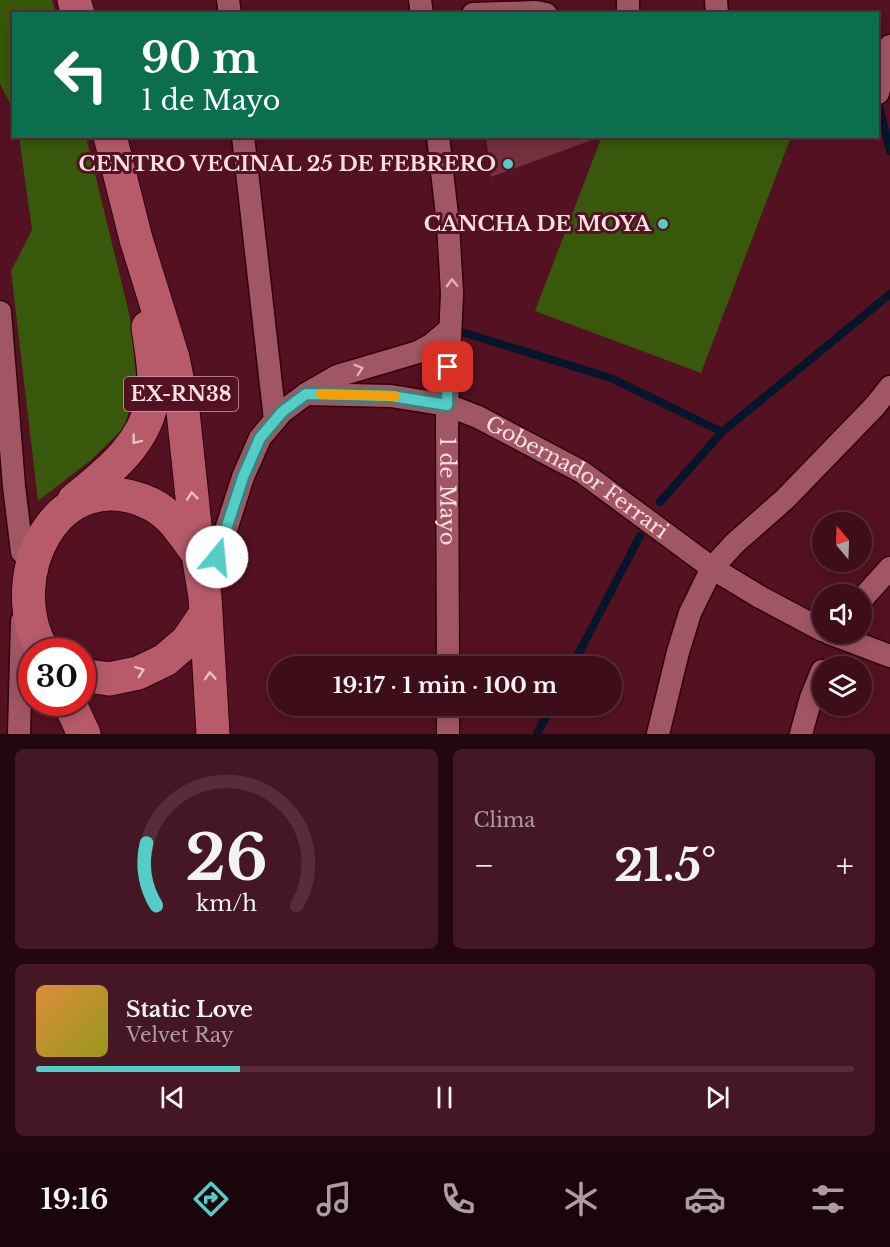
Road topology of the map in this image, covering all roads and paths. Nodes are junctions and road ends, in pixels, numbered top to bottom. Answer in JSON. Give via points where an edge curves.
{"nodes":[{"id":1,"x":890,"y":46,"type":"edge"},
{"id":2,"x":879,"y":89,"type":"edge"},
{"id":3,"x":111,"y":138,"type":"edge"},
{"id":4,"x":243,"y":138,"type":"edge"},
{"id":5,"x":438,"y":138,"type":"edge"},
{"id":6,"x":136,"y":239,"type":"junction"},
{"id":7,"x":0,"y":312,"type":"edge"},
{"id":8,"x":450,"y":329,"type":"junction"},
{"id":9,"x":890,"y":387,"type":"edge"},
{"id":10,"x":306,"y":394,"type":"junction"},
{"id":11,"x":447,"y":405,"type":"junction"},
{"id":12,"x":274,"y":420,"type":"junction"},
{"id":13,"x":7,"y":488,"type":"edge"},
{"id":14,"x":74,"y":500,"type":"junction"},
{"id":15,"x":22,"y":552,"type":"junction"},
{"id":16,"x":198,"y":554,"type":"junction"},
{"id":17,"x":712,"y":568,"type":"junction"},
{"id":18,"x":890,"y":568,"type":"edge"},
{"id":19,"x":872,"y":588,"type":"edge"},
{"id":20,"x":205,"y":605,"type":"junction"},
{"id":21,"x":812,"y":623,"type":"edge"},
{"id":22,"x":33,"y":638,"type":"edge"},
{"id":23,"x":859,"y":644,"type":"edge"},
{"id":24,"x":448,"y":656,"type":"edge"},
{"id":25,"x":890,"y":656,"type":"edge"},
{"id":26,"x":96,"y":677,"type":"edge"},
{"id":27,"x":812,"y":695,"type":"edge"},
{"id":28,"x":22,"y":716,"type":"edge"},
{"id":29,"x":76,"y":716,"type":"edge"},
{"id":30,"x":448,"y":716,"type":"edge"},
{"id":31,"x":19,"y":734,"type":"edge"},
{"id":32,"x":84,"y":734,"type":"edge"},
{"id":33,"x":213,"y":734,"type":"edge"},
{"id":34,"x":448,"y":734,"type":"edge"},
{"id":35,"x":658,"y":734,"type":"edge"},
{"id":36,"x":801,"y":734,"type":"edge"}],
"edges":[{"from":1,"to":2,"type":"street"},
{"from":3,"to":6,"type":"main road","number":"EX-RN38"},
{"from":4,"to":12,"type":"street"},
{"from":8,"to":5,"type":"street","name":"1 de Mayo","one_way":true,"via":[[448,224]]},
{"from":6,"to":14,"type":"main road","number":"EX-RN38","one_way":true,"via":[[153,362],[153,400],[142,433],[111,470]]},
{"from":16,"to":6,"type":"main road","number":"EX-RN38","one_way":true,"via":[[182,402],[173,358]]},
{"from":7,"to":13,"type":"street"},
{"from":10,"to":8,"type":"street","one_way":true,"via":[[338,376],[418,352]]},
{"from":8,"to":11,"type":"street","name":"1 de Mayo"},
{"from":9,"to":17,"type":"street","via":[[785,499]]},
{"from":10,"to":11,"type":"street","name":"Gobernador Ferrari","via":[[391,396]]},
{"from":10,"to":12,"type":"street"},
{"from":11,"to":17,"type":"street","name":"Gobernador Ferrari","via":[[478,417],[582,472]]},
{"from":11,"to":24,"type":"street","name":"1 de Mayo"},
{"from":12,"to":20,"type":"street","via":[[260,438],[243,477]]},
{"from":13,"to":15,"type":"street"},
{"from":14,"to":15,"type":"main road","number":"EX-RN38","via":[[48,515],[28,538]]},
{"from":14,"to":16,"type":"main road","number":"EX-RN38","via":[[100,494],[127,496],[152,505],[173,521]]},
{"from":15,"to":22,"type":"main road","number":"EX-RN38","via":[[15,586],[17,604]]},
{"from":16,"to":20,"type":"main road","number":"EX-RN38"},
{"from":17,"to":21,"type":"street","name":"Gobernador Ferrari"},
{"from":17,"to":35,"type":"street","via":[[690,613]]},
{"from":18,"to":19,"type":"street"},
{"from":26,"to":20,"type":"main road","one_way":true,"via":[[109,679],[138,673],[165,660],[188,641]]},
{"from":33,"to":20,"type":"main road","number":"EX-RN38","one_way":true},
{"from":23,"to":25,"type":"street","name":"Gobernador Ferrari"},
{"from":27,"to":36,"type":"street"},
{"from":28,"to":31,"type":"street"},
{"from":29,"to":32,"type":"main road"},
{"from":30,"to":34,"type":"street"}]}
